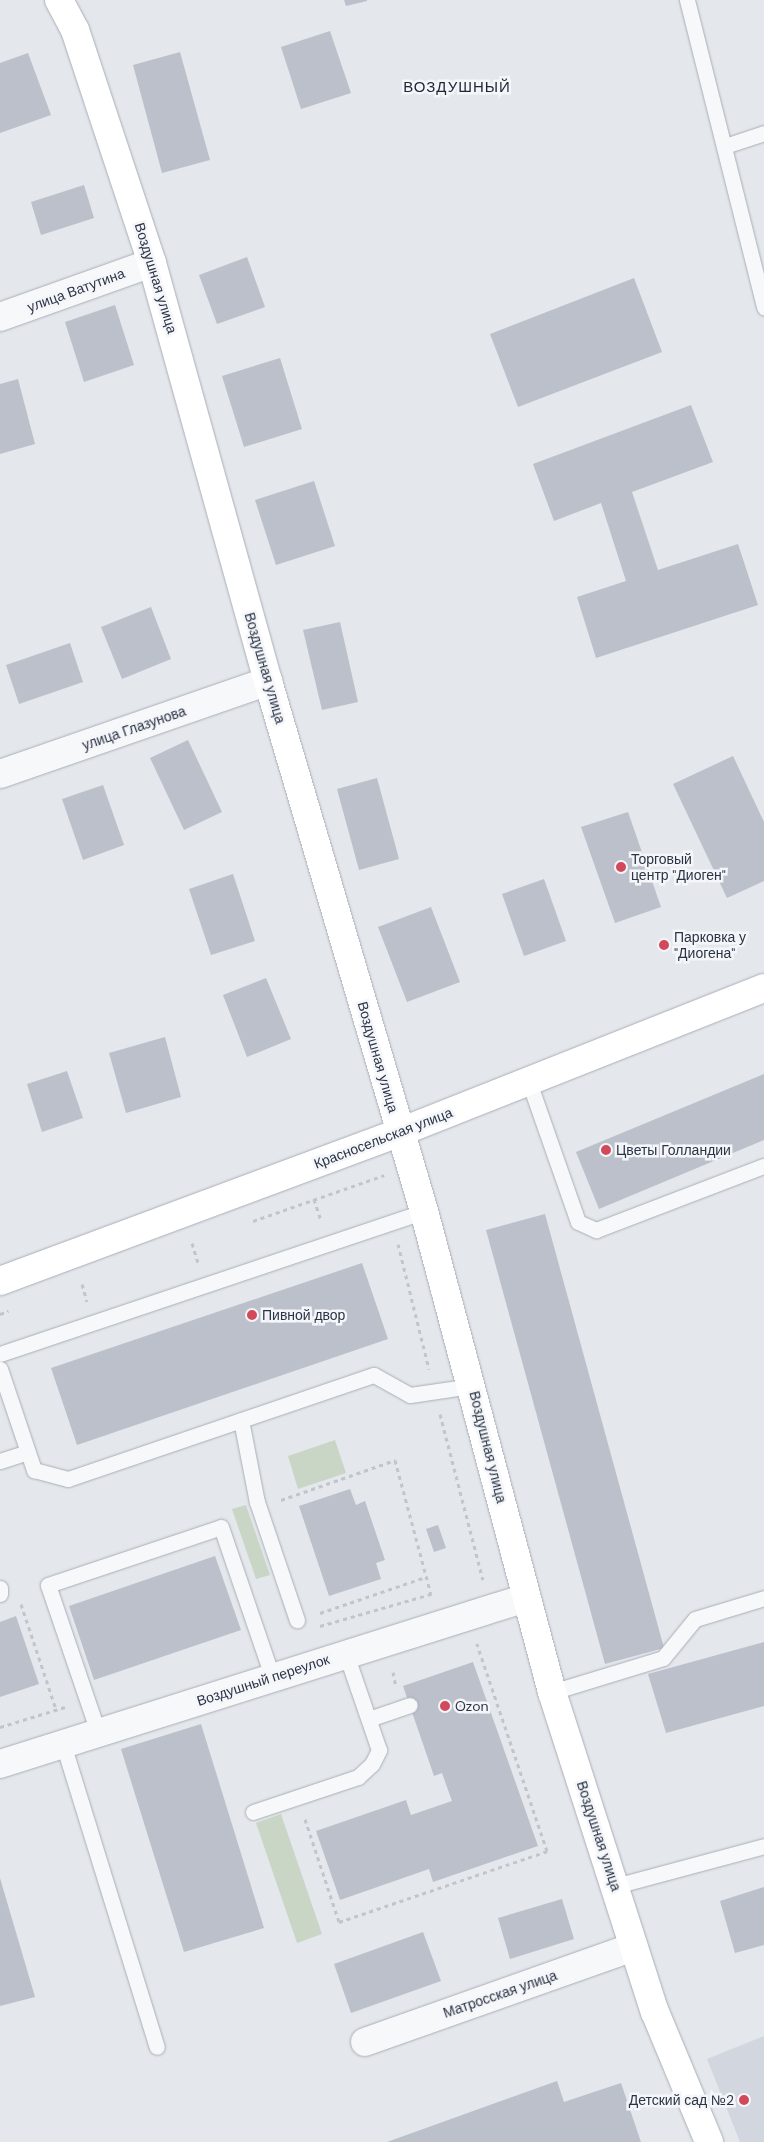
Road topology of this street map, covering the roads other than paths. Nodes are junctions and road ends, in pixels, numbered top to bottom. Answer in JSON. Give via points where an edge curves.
{"nodes":[{"id":1,"x":60,"y":0,"type":"edge"},
{"id":2,"x":687,"y":0,"type":"edge"},
{"id":3,"x":764,"y":133,"type":"edge"},
{"id":4,"x":725,"y":146,"type":"junction"},
{"id":5,"x":152,"y":263,"type":"junction"},
{"id":6,"x":764,"y":307,"type":"edge"},
{"id":7,"x":0,"y":317,"type":"edge"},
{"id":8,"x":268,"y":681,"type":"junction"},
{"id":9,"x":0,"y":774,"type":"edge"},
{"id":10,"x":764,"y":988,"type":"edge"},
{"id":11,"x":529,"y":1082,"type":"junction"},
{"id":12,"x":400,"y":1132,"type":"junction"},
{"id":13,"x":764,"y":1166,"type":"edge"},
{"id":14,"x":424,"y":1211,"type":"junction"},
{"id":15,"x":0,"y":1281,"type":"edge"},
{"id":16,"x":0,"y":1354,"type":"edge"},
{"id":17,"x":0,"y":1369,"type":"edge"},
{"id":18,"x":472,"y":1386,"type":"junction"},
{"id":19,"x":241,"y":1420,"type":"junction"},
{"id":20,"x":28,"y":1452,"type":"junction"},
{"id":21,"x":0,"y":1461,"type":"edge"},
{"id":22,"x":526,"y":1598,"type":"junction"},
{"id":23,"x":764,"y":1598,"type":"edge"},
{"id":24,"x":297,"y":1620,"type":"road end"},
{"id":25,"x":346,"y":1654,"type":"junction"},
{"id":26,"x":272,"y":1676,"type":"junction"},
{"id":27,"x":552,"y":1692,"type":"junction"},
{"id":28,"x":406,"y":1706,"type":"road end"},
{"id":29,"x":369,"y":1719,"type":"junction"},
{"id":30,"x":98,"y":1732,"type":"junction"},
{"id":31,"x":63,"y":1744,"type":"junction"},
{"id":32,"x":0,"y":1764,"type":"edge"},
{"id":33,"x":253,"y":1812,"type":"dead end"},
{"id":34,"x":764,"y":1846,"type":"edge"},
{"id":35,"x":615,"y":1886,"type":"junction"},
{"id":36,"x":634,"y":1947,"type":"junction"},
{"id":37,"x":365,"y":2042,"type":"dead end"},
{"id":38,"x":157,"y":2047,"type":"dead end"},
{"id":39,"x":708,"y":2142,"type":"edge"}],
"edges":[{"from":1,"to":5,"type":"street","name":"Воздушная улица","via":[[75,30]]},
{"from":2,"to":4,"type":"lane"},
{"from":3,"to":4,"type":"lane"},
{"from":4,"to":6,"type":"lane"},
{"from":5,"to":7,"type":"street","name":"улица Ватутина"},
{"from":5,"to":8,"type":"street","name":"Воздушная улица"},
{"from":8,"to":9,"type":"street","name":"улица Глазунова"},
{"from":8,"to":12,"type":"street","name":"Воздушная улица"},
{"from":10,"to":11,"type":"street","name":"Красносельская улица"},
{"from":11,"to":12,"type":"street","name":"Красносельская улица"},
{"from":11,"to":13,"type":"lane","via":[[578,1222],[596,1230]]},
{"from":12,"to":14,"type":"street","name":"Воздушная улица"},
{"from":12,"to":15,"type":"street","name":"Красносельская улица"},
{"from":14,"to":16,"type":"lane"},
{"from":14,"to":18,"type":"street","name":"Воздушная улица"},
{"from":17,"to":20,"type":"lane"},
{"from":18,"to":19,"type":"lane","via":[[410,1396],[374,1375]]},
{"from":18,"to":22,"type":"street","name":"Воздушная улица"},
{"from":19,"to":20,"type":"lane","via":[[68,1479],[34,1470]]},
{"from":19,"to":24,"type":"lane","via":[[259,1507]]},
{"from":20,"to":21,"type":"lane"},
{"from":22,"to":25,"type":"street","name":"Воздушный переулок"},
{"from":22,"to":27,"type":"street","name":"Воздушная улица"},
{"from":23,"to":27,"type":"lane","via":[[694,1618],[663,1658]]},
{"from":25,"to":26,"type":"street","name":"Воздушный переулок"},
{"from":25,"to":29,"type":"lane"},
{"from":26,"to":30,"type":"street","name":"Воздушный переулок"},
{"from":26,"to":30,"type":"lane","via":[[221,1527],[48,1585]]},
{"from":27,"to":35,"type":"street","name":"Воздушная улица"},
{"from":28,"to":29,"type":"lane"},
{"from":29,"to":33,"type":"lane","via":[[379,1750],[372,1764],[358,1777]]},
{"from":30,"to":31,"type":"street","name":"Воздушный переулок"},
{"from":31,"to":32,"type":"street","name":"Воздушный переулок"},
{"from":31,"to":38,"type":"lane"},
{"from":34,"to":35,"type":"lane"},
{"from":35,"to":36,"type":"street","name":"Воздушная улица"},
{"from":36,"to":37,"type":"street","name":"Матросская улица"},
{"from":36,"to":39,"type":"street","name":"Воздушная улица","via":[[655,2012]]}]}
